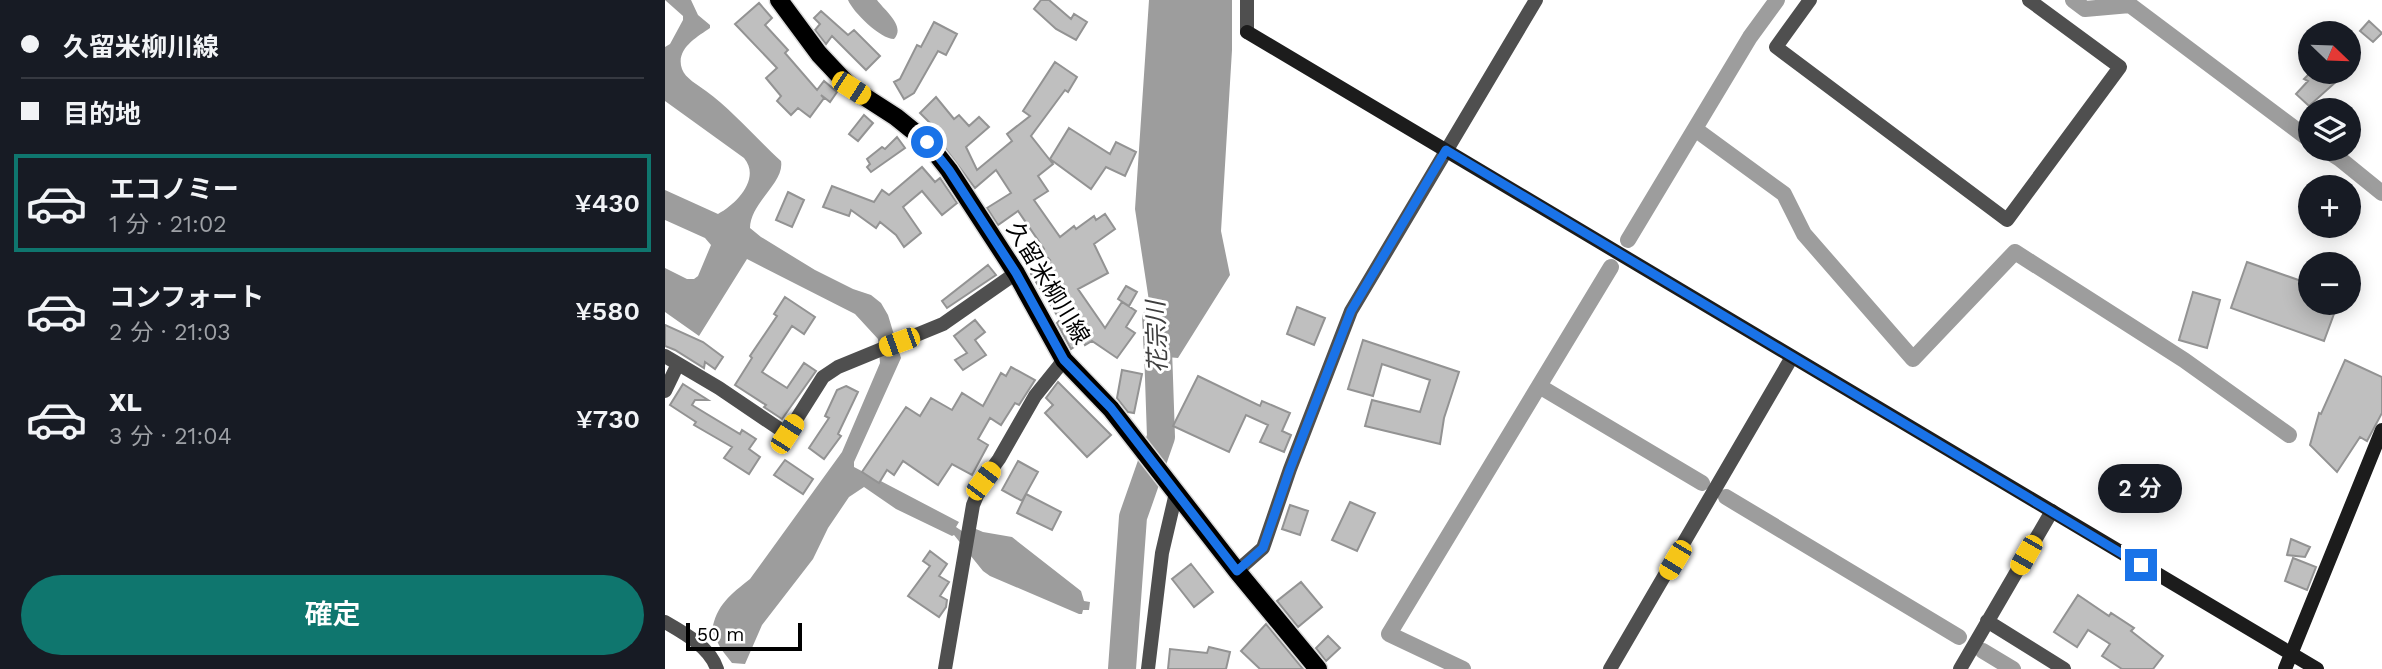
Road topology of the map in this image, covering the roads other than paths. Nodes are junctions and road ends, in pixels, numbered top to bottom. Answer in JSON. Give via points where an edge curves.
{"nodes":[{"id":1,"x":779,"y":0,"type":"edge"},
{"id":2,"x":1247,"y":0,"type":"edge"},
{"id":3,"x":1536,"y":0,"type":"edge"},
{"id":4,"x":1810,"y":0,"type":"edge"},
{"id":5,"x":2035,"y":2,"type":"edge"},
{"id":6,"x":1446,"y":150,"type":"junction"},
{"id":7,"x":1016,"y":273,"type":"junction"},
{"id":8,"x":1792,"y":357,"type":"junction"},
{"id":9,"x":672,"y":360,"type":"edge"},
{"id":10,"x":1064,"y":360,"type":"junction"},
{"id":11,"x":665,"y":391,"type":"edge"},
{"id":12,"x":2382,"y":430,"type":"edge"},
{"id":13,"x":1176,"y":493,"type":"junction"},
{"id":14,"x":2052,"y":511,"type":"junction"},
{"id":15,"x":1237,"y":571,"type":"junction"},
{"id":16,"x":1987,"y":621,"type":"junction"},
{"id":17,"x":665,"y":622,"type":"edge"},
{"id":18,"x":2291,"y":654,"type":"junction"},
{"id":19,"x":717,"y":669,"type":"edge"},
{"id":20,"x":945,"y":669,"type":"edge"},
{"id":21,"x":1148,"y":669,"type":"edge"},
{"id":22,"x":1318,"y":669,"type":"edge"},
{"id":23,"x":1610,"y":669,"type":"edge"},
{"id":24,"x":1959,"y":669,"type":"edge"},
{"id":25,"x":2064,"y":669,"type":"edge"},
{"id":26,"x":2285,"y":669,"type":"edge"},
{"id":27,"x":2317,"y":669,"type":"edge"}],
"edges":[{"from":1,"to":7,"type":"main road","name":"久留米柳川線","via":[[851,88],[927,142]]},
{"from":2,"to":6,"type":"street","via":[[1247,32]]},
{"from":3,"to":6,"type":"street"},
{"from":4,"to":5,"type":"street","via":[[1776,47],[2007,220],[2120,67]]},
{"from":6,"to":8,"type":"street"},
{"from":6,"to":15,"type":"street","via":[[1351,311],[1263,548]]},
{"from":7,"to":9,"type":"street","via":[[943,324],[838,366],[823,377],[787,434]]},
{"from":7,"to":10,"type":"main road","name":"久留米柳川線"},
{"from":8,"to":14,"type":"street"},
{"from":8,"to":23,"type":"street"},
{"from":9,"to":11,"type":"street"},
{"from":10,"to":13,"type":"main road","name":"久留米柳川線","via":[[1111,408]]},
{"from":10,"to":20,"type":"street","via":[[1035,396],[973,505]]},
{"from":12,"to":18,"type":"street"},
{"from":13,"to":15,"type":"main road","name":"久留米柳川線"},
{"from":13,"to":21,"type":"street","via":[[1162,553]]},
{"from":14,"to":16,"type":"street"},
{"from":14,"to":18,"type":"street"},
{"from":15,"to":22,"type":"main road","name":"久留米柳川線"},
{"from":16,"to":24,"type":"street"},
{"from":16,"to":25,"type":"street"},
{"from":17,"to":19,"type":"street","via":[[693,639]]},
{"from":18,"to":26,"type":"street"},
{"from":18,"to":27,"type":"street"}]}
